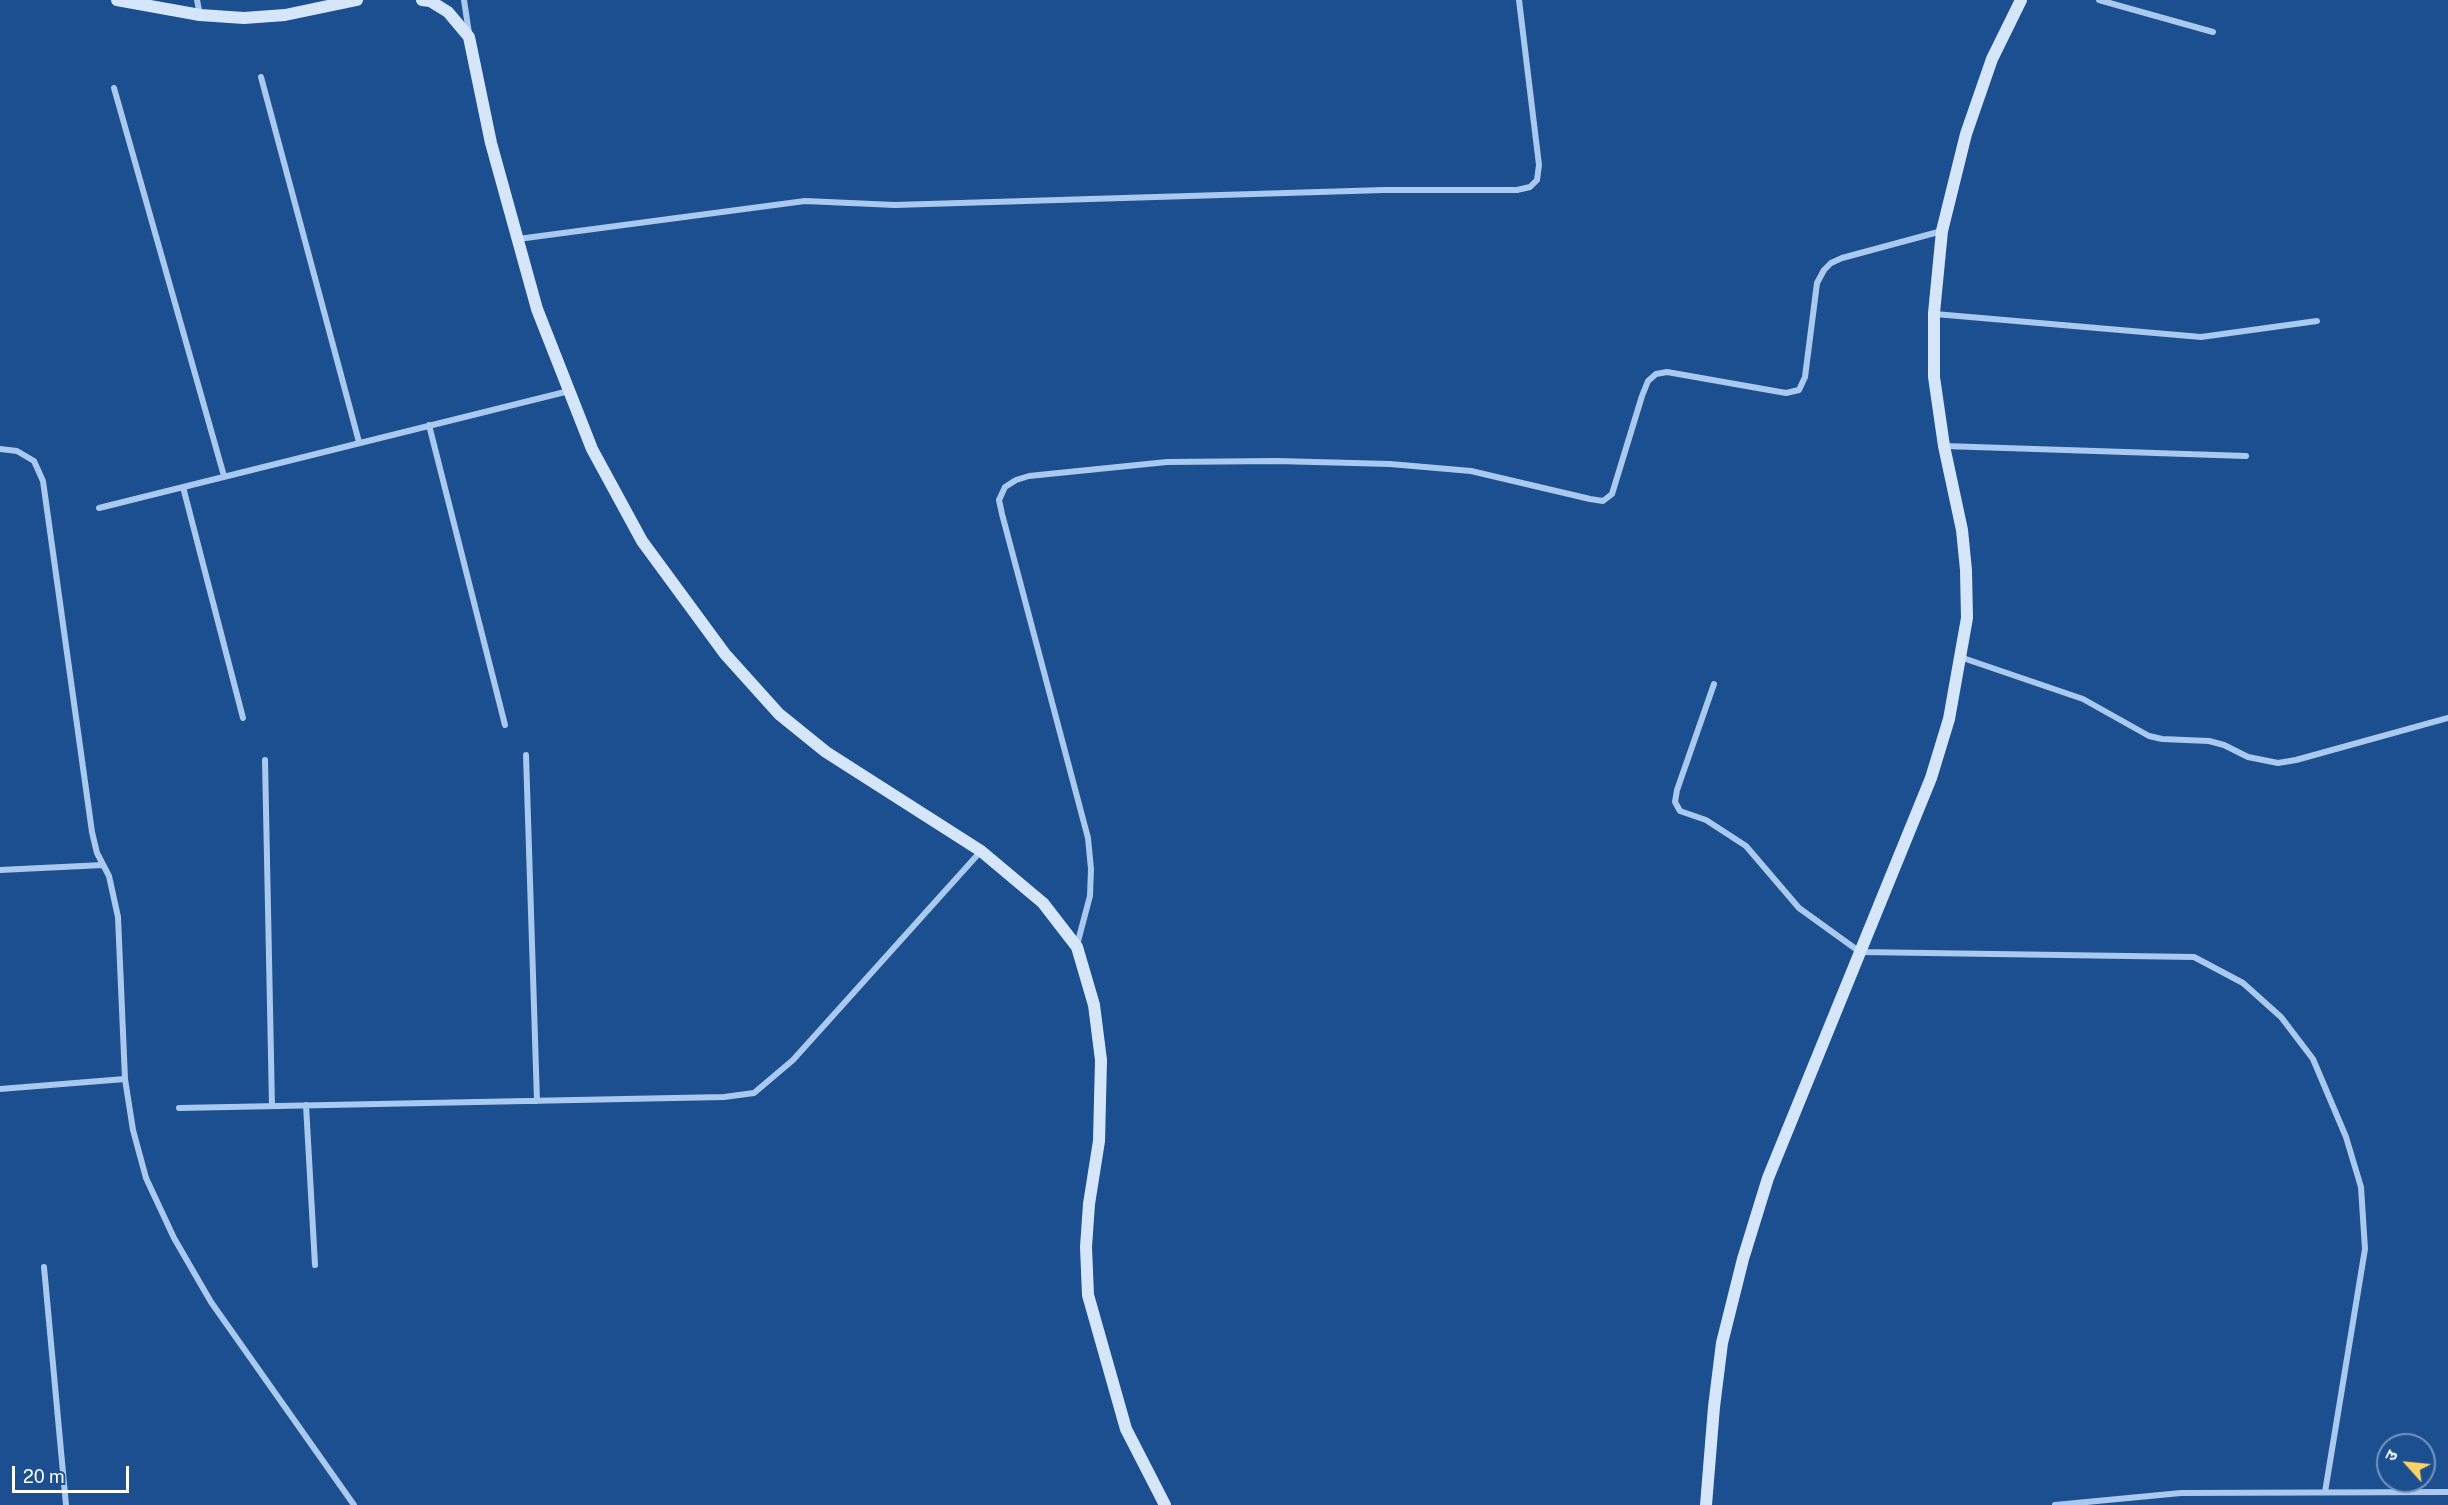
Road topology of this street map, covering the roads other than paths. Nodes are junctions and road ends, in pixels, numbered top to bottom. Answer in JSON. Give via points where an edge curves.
{"nodes":[{"id":1,"x":117,"y":0,"type":"edge"},
{"id":2,"x":197,"y":0,"type":"edge"},
{"id":3,"x":357,"y":0,"type":"edge"},
{"id":4,"x":422,"y":0,"type":"edge"},
{"id":5,"x":464,"y":0,"type":"edge"},
{"id":6,"x":1519,"y":0,"type":"edge"},
{"id":7,"x":2021,"y":0,"type":"edge"},
{"id":8,"x":2099,"y":0,"type":"edge"},
{"id":9,"x":200,"y":15,"type":"junction"},
{"id":10,"x":2212,"y":32,"type":"dead end"},
{"id":11,"x":469,"y":37,"type":"junction"},
{"id":12,"x":261,"y":77,"type":"dead end"},
{"id":13,"x":114,"y":88,"type":"dead end"},
{"id":14,"x":1942,"y":231,"type":"junction"},
{"id":15,"x":518,"y":240,"type":"junction"},
{"id":16,"x":1934,"y":314,"type":"junction"},
{"id":17,"x":2317,"y":321,"type":"dead end"},
{"id":18,"x":569,"y":390,"type":"junction"},
{"id":19,"x":429,"y":425,"type":"junction"},
{"id":20,"x":359,"y":442,"type":"junction"},
{"id":21,"x":1944,"y":446,"type":"junction"},
{"id":22,"x":0,"y":449,"type":"edge"},
{"id":23,"x":2246,"y":456,"type":"dead end"},
{"id":24,"x":224,"y":476,"type":"junction"},
{"id":25,"x":183,"y":487,"type":"junction"},
{"id":26,"x":99,"y":507,"type":"dead end"},
{"id":27,"x":1960,"y":657,"type":"junction"},
{"id":28,"x":1714,"y":684,"type":"dead end"},
{"id":29,"x":243,"y":717,"type":"dead end"},
{"id":30,"x":2448,"y":718,"type":"edge"},
{"id":31,"x":505,"y":725,"type":"dead end"},
{"id":32,"x":526,"y":754,"type":"dead end"},
{"id":33,"x":265,"y":760,"type":"dead end"},
{"id":34,"x":981,"y":851,"type":"junction"},
{"id":35,"x":103,"y":865,"type":"junction"},
{"id":36,"x":0,"y":870,"type":"edge"},
{"id":37,"x":1077,"y":947,"type":"junction"},
{"id":38,"x":1860,"y":952,"type":"junction"},
{"id":39,"x":125,"y":1079,"type":"junction"},
{"id":40,"x":0,"y":1089,"type":"edge"},
{"id":41,"x":537,"y":1101,"type":"junction"},
{"id":42,"x":306,"y":1105,"type":"junction"},
{"id":43,"x":272,"y":1106,"type":"junction"},
{"id":44,"x":179,"y":1108,"type":"dead end"},
{"id":45,"x":315,"y":1265,"type":"dead end"},
{"id":46,"x":44,"y":1267,"type":"dead end"},
{"id":47,"x":2325,"y":1492,"type":"junction"},
{"id":48,"x":2448,"y":1492,"type":"edge"},
{"id":49,"x":66,"y":1505,"type":"edge"},
{"id":50,"x":354,"y":1505,"type":"edge"},
{"id":51,"x":1165,"y":1505,"type":"edge"},
{"id":52,"x":1706,"y":1505,"type":"edge"},
{"id":53,"x":2055,"y":1505,"type":"edge"}],
"edges":[{"from":1,"to":9,"type":"street"},
{"from":2,"to":9,"type":"street"},
{"from":3,"to":9,"type":"street","via":[[285,15]]},
{"from":4,"to":11,"type":"street","via":[[448,12]]},
{"from":5,"to":11,"type":"street"},
{"from":6,"to":15,"type":"street","via":[[1539,165],[1537,180],[1530,187],[894,205],[805,201]]},
{"from":7,"to":14,"type":"street","via":[[1992,59],[1966,134]]},
{"from":8,"to":10,"type":"street"},
{"from":11,"to":15,"type":"street","via":[[491,143]]},
{"from":12,"to":20,"type":"street"},
{"from":13,"to":24,"type":"street"},
{"from":14,"to":16,"type":"street"},
{"from":14,"to":37,"type":"street","via":[[1842,258],[1824,270],[1817,283],[1805,377],[1798,390],[1786,393],[1667,372],[1656,374],[1642,396],[1612,494],[1603,501],[1471,471],[1277,461],[1167,462],[1029,476],[1005,487],[999,500],[1002,514],[1088,838],[1090,896]]},
{"from":15,"to":18,"type":"street","via":[[537,309]]},
{"from":16,"to":17,"type":"street","via":[[2201,337]]},
{"from":16,"to":21,"type":"street","via":[[1934,377]]},
{"from":18,"to":19,"type":"street"},
{"from":18,"to":34,"type":"street","via":[[592,449],[642,541],[725,654],[779,714],[826,752]]},
{"from":19,"to":20,"type":"street"},
{"from":19,"to":31,"type":"street"},
{"from":20,"to":24,"type":"street"},
{"from":21,"to":23,"type":"street"},
{"from":21,"to":27,"type":"street","via":[[1962,530],[1966,570],[1967,618]]},
{"from":22,"to":35,"type":"street","via":[[17,451],[34,462],[43,481],[88,806]]},
{"from":24,"to":25,"type":"street"},
{"from":25,"to":26,"type":"street"},
{"from":25,"to":29,"type":"street"},
{"from":27,"to":30,"type":"street","via":[[2083,699],[2149,736],[2209,741],[2248,757],[2278,763]]},
{"from":27,"to":38,"type":"street","via":[[1949,719],[1931,778]]},
{"from":28,"to":38,"type":"street","via":[[1675,802],[1680,811],[1706,820],[1746,846],[1799,908]]},
{"from":32,"to":41,"type":"street"},
{"from":33,"to":43,"type":"street"},
{"from":34,"to":37,"type":"street","via":[[1044,903]]},
{"from":34,"to":41,"type":"street","via":[[794,1060],[754,1093]]},
{"from":35,"to":36,"type":"street"},
{"from":35,"to":39,"type":"street","via":[[118,917]]},
{"from":37,"to":51,"type":"street","via":[[1094,1005],[1101,1060],[1099,1141],[1086,1247],[1088,1295],[1126,1429]]},
{"from":38,"to":47,"type":"street","via":[[2194,957],[2243,982],[2281,1017],[2313,1059],[2346,1137],[2361,1187],[2365,1249]]},
{"from":38,"to":52,"type":"street","via":[[1768,1178],[1743,1259],[1722,1343]]},
{"from":39,"to":40,"type":"street"},
{"from":39,"to":50,"type":"street","via":[[146,1178],[174,1238],[211,1302]]},
{"from":41,"to":42,"type":"street"},
{"from":42,"to":43,"type":"street"},
{"from":42,"to":45,"type":"street"},
{"from":43,"to":44,"type":"street"},
{"from":46,"to":49,"type":"street"},
{"from":47,"to":48,"type":"street"},
{"from":47,"to":53,"type":"street","via":[[2181,1493]]}]}
